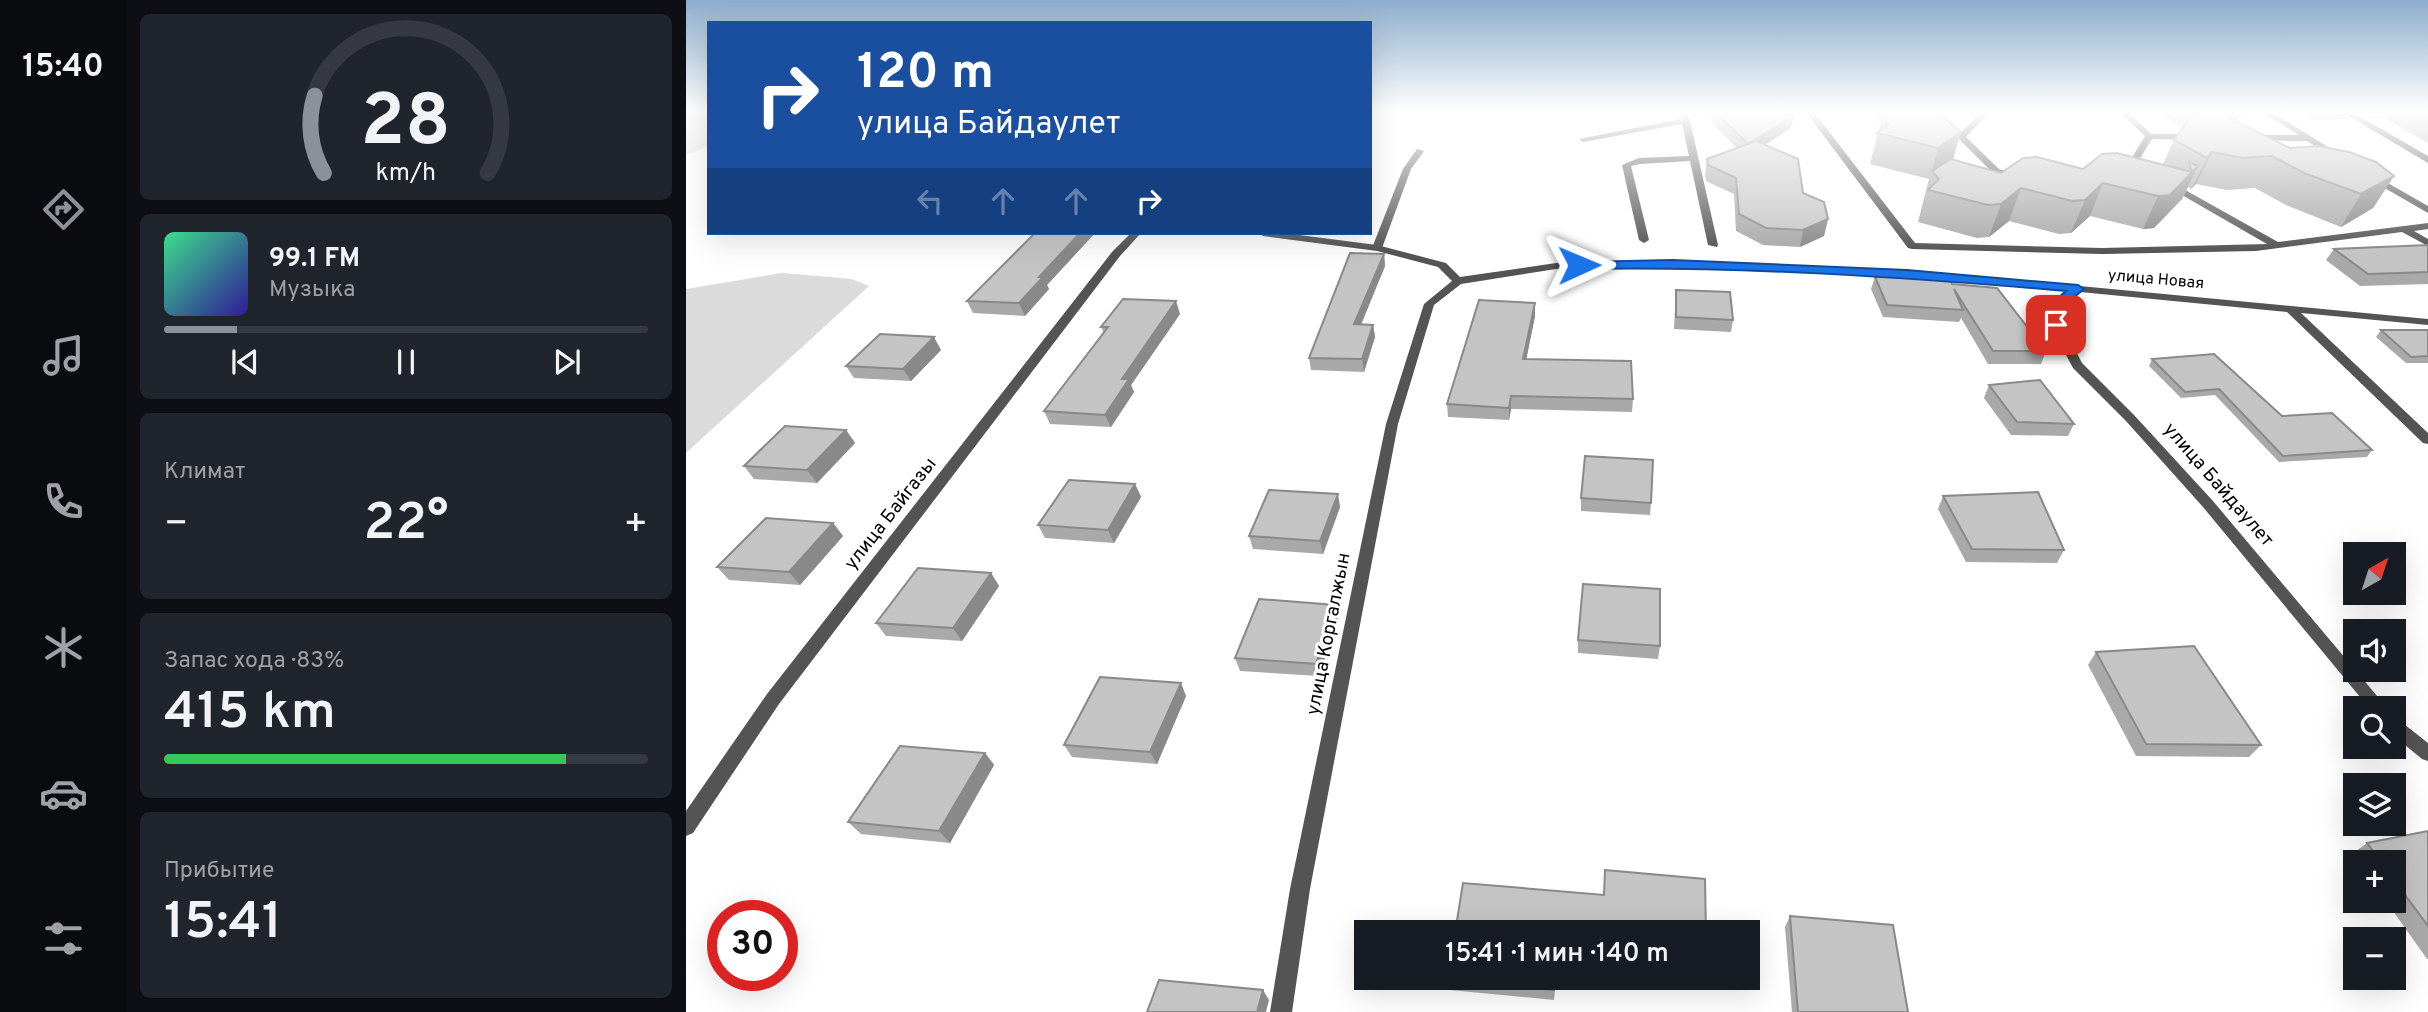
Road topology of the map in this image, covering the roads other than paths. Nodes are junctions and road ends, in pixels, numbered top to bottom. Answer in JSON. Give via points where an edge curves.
{"nodes":[{"id":1,"x":1415,"y":158,"type":"edge"},
{"id":2,"x":1690,"y":158,"type":"edge"},
{"id":3,"x":1694,"y":158,"type":"edge"},
{"id":4,"x":1845,"y":158,"type":"edge"},
{"id":5,"x":1983,"y":158,"type":"edge"},
{"id":6,"x":2136,"y":158,"type":"edge"},
{"id":7,"x":2341,"y":158,"type":"edge"},
{"id":8,"x":2344,"y":160,"type":"edge"},
{"id":9,"x":2133,"y":163,"type":"junction"},
{"id":10,"x":2106,"y":165,"type":"edge"},
{"id":11,"x":2145,"y":170,"type":"edge"},
{"id":12,"x":2025,"y":171,"type":"edge"},
{"id":13,"x":2368,"y":174,"type":"edge"},
{"id":14,"x":2157,"y":177,"type":"edge"},
{"id":15,"x":2428,"y":210,"type":"edge"},
{"id":16,"x":2428,"y":226,"type":"edge"},
{"id":17,"x":2404,"y":229,"type":"junction"},
{"id":18,"x":1134,"y":235,"type":"edge"},
{"id":19,"x":1278,"y":235,"type":"edge"},
{"id":20,"x":1644,"y":240,"type":"dead end"},
{"id":21,"x":2428,"y":243,"type":"edge"},
{"id":22,"x":1713,"y":245,"type":"dead end"},
{"id":23,"x":2278,"y":246,"type":"junction"},
{"id":24,"x":1377,"y":248,"type":"junction"},
{"id":25,"x":1458,"y":281,"type":"junction"},
{"id":26,"x":2078,"y":289,"type":"junction"},
{"id":27,"x":2290,"y":309,"type":"junction"},
{"id":28,"x":2428,"y":322,"type":"edge"},
{"id":29,"x":2428,"y":440,"type":"edge"},
{"id":30,"x":2369,"y":696,"type":"edge"},
{"id":31,"x":2406,"y":736,"type":"edge"},
{"id":32,"x":2428,"y":753,"type":"edge"},
{"id":33,"x":686,"y":827,"type":"edge"},
{"id":34,"x":1281,"y":1012,"type":"edge"}],
"edges":[{"from":1,"to":24,"type":"street"},
{"from":2,"to":20,"type":"street","via":[[1626,164]]},
{"from":3,"to":22,"type":"street"},
{"from":4,"to":23,"type":"street","via":[[1912,246],[2102,251]]},
{"from":5,"to":12,"type":"street","via":[[1998,173]]},
{"from":6,"to":9,"type":"street"},
{"from":7,"to":8,"type":"street"},
{"from":9,"to":10,"type":"street"},
{"from":9,"to":11,"type":"street"},
{"from":13,"to":15,"type":"street"},
{"from":14,"to":23,"type":"street"},
{"from":16,"to":17,"type":"street"},
{"from":17,"to":21,"type":"street"},
{"from":17,"to":23,"type":"street"},
{"from":18,"to":33,"type":"street","name":"улица Байгазы","via":[[773,699]]},
{"from":19,"to":24,"type":"street"},
{"from":24,"to":25,"type":"street","via":[[1442,265]]},
{"from":25,"to":26,"type":"street","name":"улица Новая","via":[[1556,266],[1673,264],[1933,275]]},
{"from":25,"to":34,"type":"street","name":"улица Коргалжын","via":[[1429,304],[1392,424],[1300,889]]},
{"from":26,"to":27,"type":"street","name":"улица Новая"},
{"from":26,"to":30,"type":"street","name":"улица Байдаулет","via":[[2058,303],[2056,325],[2077,365],[2208,504]]},
{"from":27,"to":28,"type":"street","name":"улица Новая"},
{"from":27,"to":29,"type":"street"},
{"from":31,"to":32,"type":"street"}]}
